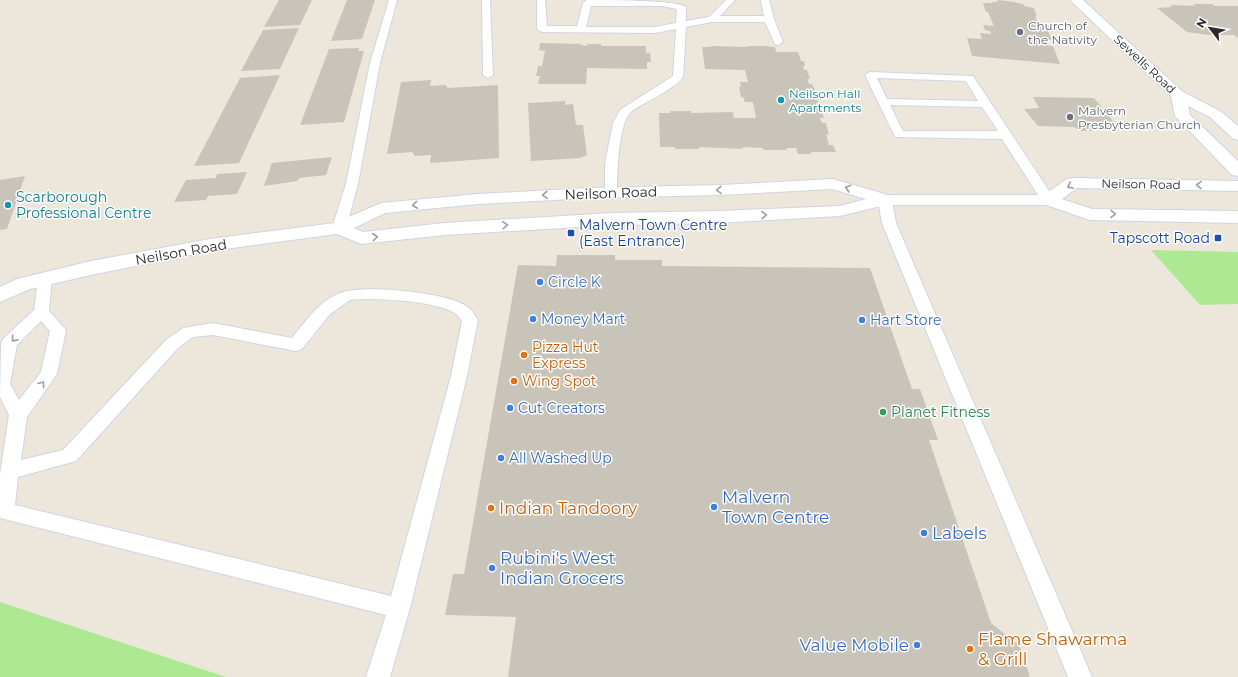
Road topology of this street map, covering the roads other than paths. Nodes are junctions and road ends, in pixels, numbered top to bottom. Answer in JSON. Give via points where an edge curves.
{"nodes":[{"id":1,"x":393,"y":0,"type":"edge"},
{"id":2,"x":486,"y":0,"type":"edge"},
{"id":3,"x":541,"y":0,"type":"edge"},
{"id":4,"x":731,"y":0,"type":"edge"},
{"id":5,"x":765,"y":0,"type":"edge"},
{"id":6,"x":1076,"y":0,"type":"edge"},
{"id":7,"x":712,"y":19,"type":"junction"},
{"id":8,"x":769,"y":19,"type":"junction"},
{"id":9,"x":681,"y":24,"type":"junction"},
{"id":10,"x":581,"y":28,"type":"junction"},
{"id":11,"x":778,"y":42,"type":"dead end"},
{"id":12,"x":488,"y":75,"type":"dead end"},
{"id":13,"x":1178,"y":95,"type":"junction"},
{"id":14,"x":883,"y":102,"type":"junction"},
{"id":15,"x":986,"y":104,"type":"junction"},
{"id":16,"x":1007,"y":135,"type":"junction"},
{"id":17,"x":1238,"y":135,"type":"edge"},
{"id":18,"x":1238,"y":171,"type":"edge"},
{"id":19,"x":1238,"y":186,"type":"edge"},
{"id":20,"x":611,"y":192,"type":"junction"},
{"id":21,"x":885,"y":200,"type":"junction"},
{"id":22,"x":1048,"y":200,"type":"junction"},
{"id":23,"x":1238,"y":217,"type":"edge"},
{"id":24,"x":613,"y":219,"type":"junction"},
{"id":25,"x":339,"y":228,"type":"junction"},
{"id":26,"x":45,"y":279,"type":"junction"},
{"id":27,"x":0,"y":284,"type":"edge"},
{"id":28,"x":24,"y":284,"type":"junction"},
{"id":29,"x":0,"y":295,"type":"edge"},
{"id":30,"x":41,"y":312,"type":"junction"},
{"id":31,"x":18,"y":415,"type":"junction"},
{"id":32,"x":10,"y":472,"type":"junction"},
{"id":33,"x":399,"y":608,"type":"junction"},
{"id":34,"x":378,"y":677,"type":"edge"},
{"id":35,"x":1080,"y":677,"type":"edge"}],
"edges":[{"from":1,"to":25,"type":"lane","via":[[375,63],[352,184]]},
{"from":2,"to":12,"type":"lane"},
{"from":3,"to":10,"type":"lane","via":[[542,29]]},
{"from":4,"to":7,"type":"lane"},
{"from":5,"to":8,"type":"lane"},
{"from":6,"to":13,"type":"main road","name":"Sewells Road"},
{"from":7,"to":8,"type":"lane"},
{"from":7,"to":9,"type":"lane"},
{"from":8,"to":11,"type":"lane"},
{"from":9,"to":10,"type":"lane","via":[[655,30]]},
{"from":9,"to":10,"type":"lane","via":[[682,7],[662,3],[587,3]]},
{"from":9,"to":20,"type":"lane","via":[[678,76],[645,100],[626,110],[619,123],[611,164]]},
{"from":13,"to":17,"type":"main road","name":"Sewells Road","via":[[1215,114]]},
{"from":13,"to":18,"type":"main road","name":"Sewells Road","via":[[1183,116]]},
{"from":14,"to":15,"type":"lane"},
{"from":14,"to":15,"type":"lane","via":[[870,76],[969,78]]},
{"from":14,"to":16,"type":"lane","via":[[899,135]]},
{"from":15,"to":16,"type":"lane"},
{"from":16,"to":22,"type":"lane"},
{"from":19,"to":22,"type":"main road","name":"Neilson Road","one_way":true,"via":[[1073,183]]},
{"from":21,"to":20,"type":"main road","name":"Neilson Road","one_way":true,"via":[[833,184]]},
{"from":20,"to":24,"type":"main road"},
{"from":20,"to":25,"type":"main road","name":"Neilson Road","one_way":true,"via":[[478,199],[381,208]]},
{"from":21,"to":22,"type":"main road","name":"Neilson Road"},
{"from":24,"to":21,"type":"main road","name":"Neilson Road","one_way":true,"via":[[840,211]]},
{"from":21,"to":35,"type":"lane","via":[[889,223]]},
{"from":22,"to":23,"type":"main road","name":"Neilson Road","one_way":true,"via":[[1090,214]]},
{"from":25,"to":24,"type":"main road","name":"Neilson Road","one_way":true,"via":[[361,238],[444,229]]},
{"from":25,"to":26,"type":"main road","name":"Neilson Road","via":[[210,246]]},
{"from":26,"to":28,"type":"main road","name":"Neilson Road"},
{"from":26,"to":30,"type":"lane"},
{"from":27,"to":28,"type":"main road","name":"Neilson Road"},
{"from":28,"to":29,"type":"main road","name":"Neilson Road"},
{"from":30,"to":31,"type":"lane","one_way":true,"via":[[9,343],[2,384]]},
{"from":31,"to":30,"type":"lane","one_way":true,"via":[[49,374],[58,330]]},
{"from":31,"to":32,"type":"lane"},
{"from":32,"to":33,"type":"lane","via":[[4,511]]},
{"from":32,"to":33,"type":"lane","via":[[69,456],[172,344],[189,332],[214,328],[296,345],[329,305],[346,296],[374,294],[443,302],[461,309],[470,320],[459,376]]},
{"from":33,"to":34,"type":"lane"}]}
